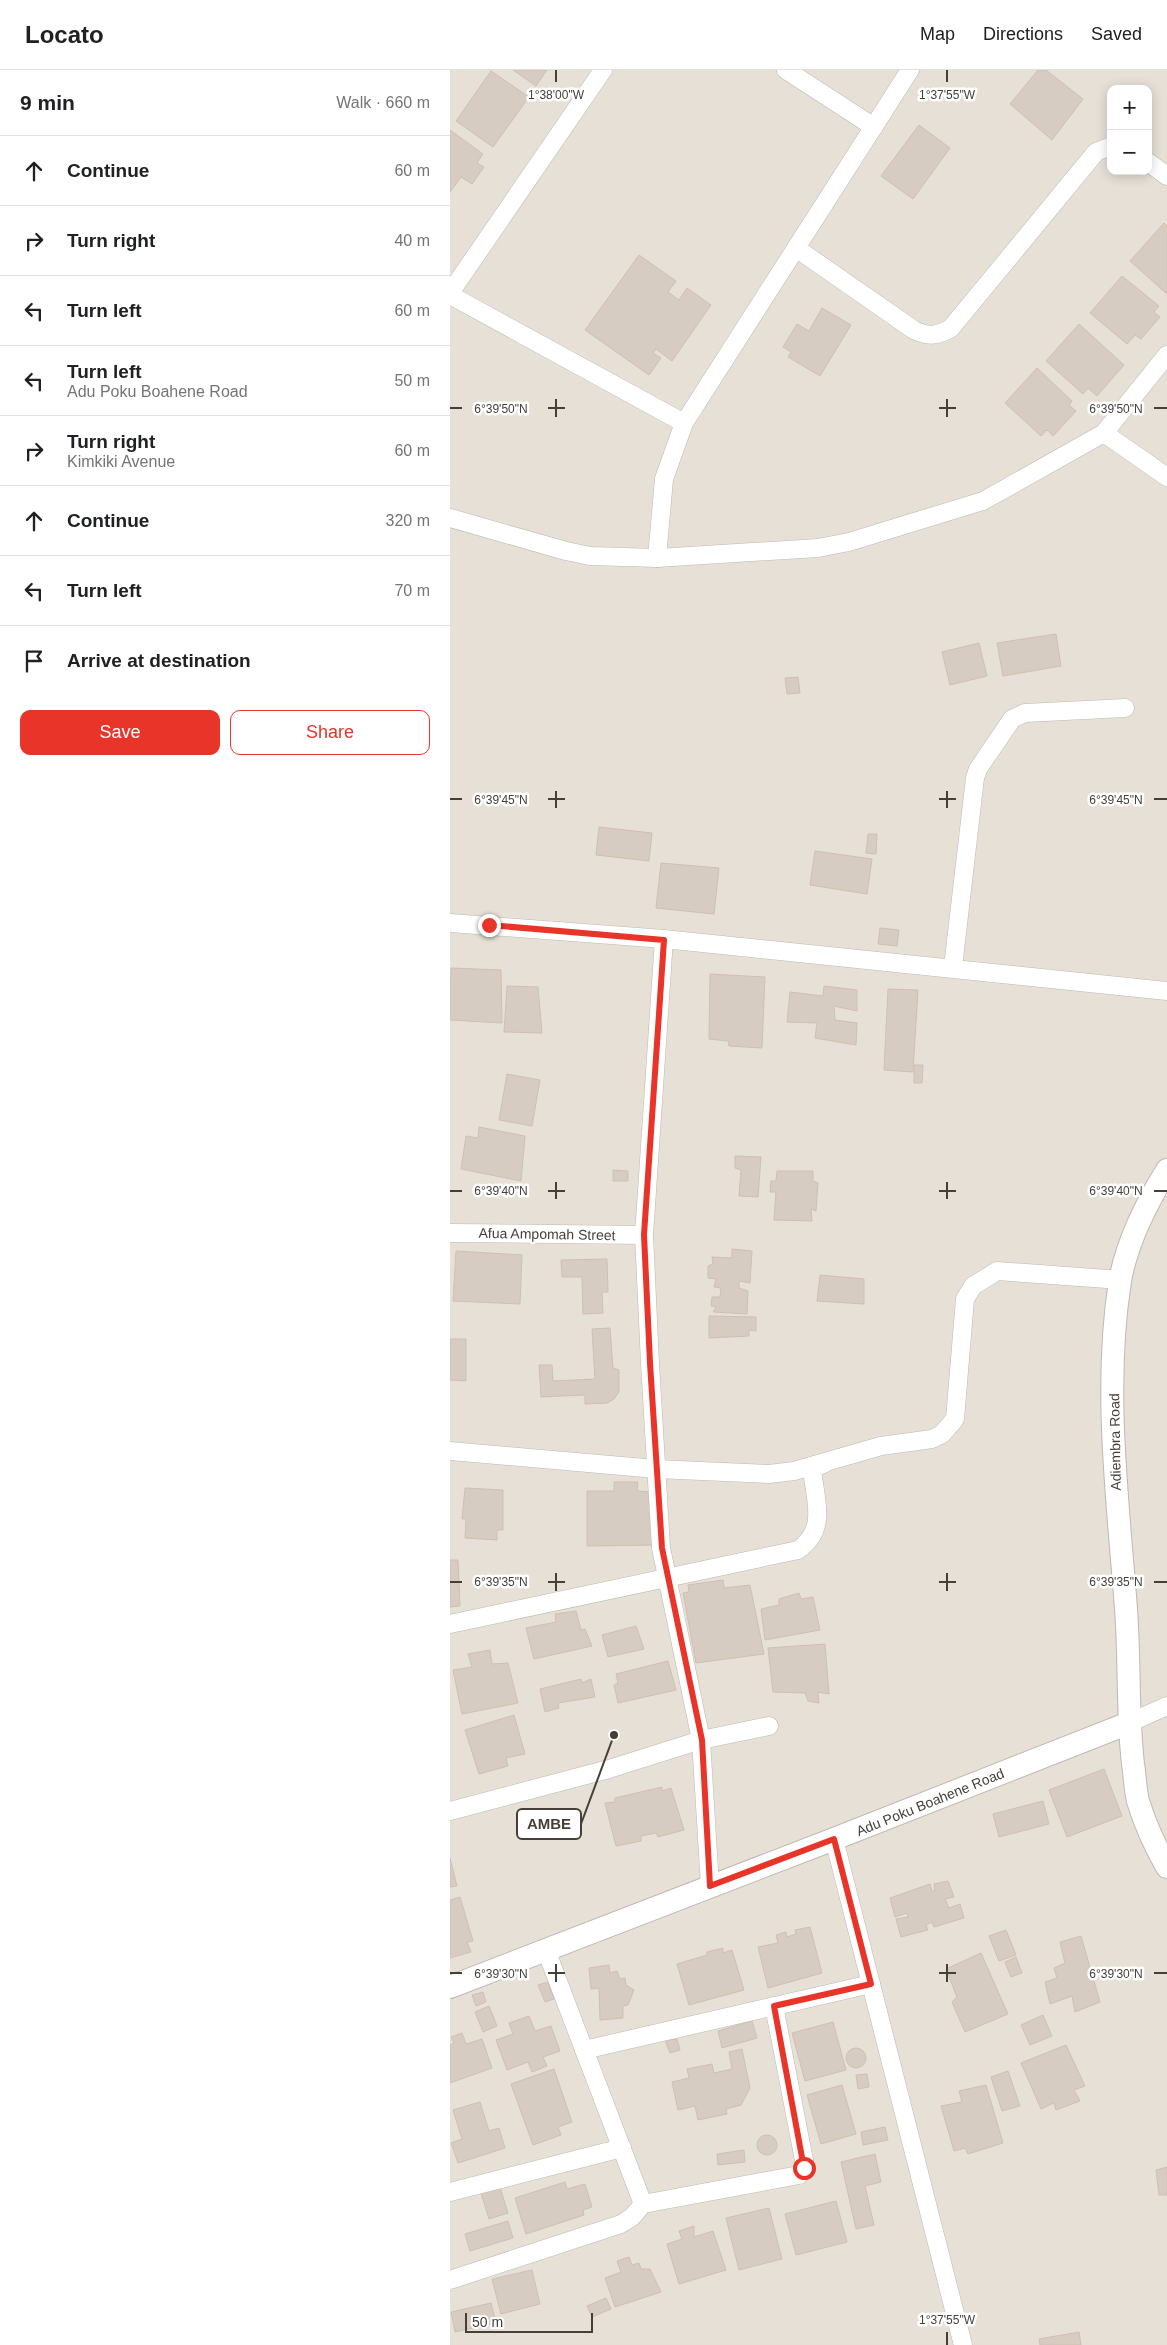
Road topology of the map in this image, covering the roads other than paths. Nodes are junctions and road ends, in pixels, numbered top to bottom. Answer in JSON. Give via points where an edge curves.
{"nodes":[{"id":1,"x":603,"y":70,"type":"edge"},
{"id":2,"x":786,"y":70,"type":"edge"},
{"id":3,"x":910,"y":70,"type":"edge"},
{"id":4,"x":874,"y":126,"type":"junction"},
{"id":5,"x":1107,"y":148,"type":"edge"},
{"id":6,"x":1152,"y":165,"type":"edge"},
{"id":7,"x":1167,"y":176,"type":"edge"},
{"id":8,"x":796,"y":248,"type":"junction"},
{"id":9,"x":450,"y":294,"type":"edge"},
{"id":10,"x":1167,"y":355,"type":"edge"},
{"id":11,"x":684,"y":423,"type":"junction"},
{"id":12,"x":1104,"y":433,"type":"junction"},
{"id":13,"x":1167,"y":477,"type":"edge"},
{"id":14,"x":450,"y":518,"type":"edge"},
{"id":15,"x":657,"y":558,"type":"junction"},
{"id":16,"x":1125,"y":708,"type":"dead end"},
{"id":17,"x":450,"y":923,"type":"edge"},
{"id":18,"x":664,"y":940,"type":"junction"},
{"id":19,"x":953,"y":967,"type":"junction"},
{"id":20,"x":1167,"y":991,"type":"edge"},
{"id":21,"x":1167,"y":1170,"type":"edge"},
{"id":22,"x":450,"y":1233,"type":"edge"},
{"id":23,"x":644,"y":1235,"type":"junction"},
{"id":24,"x":1120,"y":1280,"type":"junction"},
{"id":25,"x":450,"y":1451,"type":"edge"},
{"id":26,"x":830,"y":1461,"type":"junction"},
{"id":27,"x":656,"y":1469,"type":"junction"},
{"id":28,"x":667,"y":1577,"type":"junction"},
{"id":29,"x":450,"y":1624,"type":"edge"},
{"id":30,"x":1167,"y":1706,"type":"edge"},
{"id":31,"x":1129,"y":1723,"type":"junction"},
{"id":32,"x":769,"y":1726,"type":"dead end"},
{"id":33,"x":702,"y":1740,"type":"junction"},
{"id":34,"x":450,"y":1811,"type":"edge"},
{"id":35,"x":834,"y":1839,"type":"junction"},
{"id":36,"x":1167,"y":1867,"type":"edge"},
{"id":37,"x":710,"y":1886,"type":"junction"},
{"id":38,"x":546,"y":1950,"type":"junction"},
{"id":39,"x":871,"y":1984,"type":"junction"},
{"id":40,"x":450,"y":1987,"type":"edge"},
{"id":41,"x":774,"y":2006,"type":"junction"},
{"id":42,"x":584,"y":2050,"type":"junction"},
{"id":43,"x":622,"y":2148,"type":"junction"},
{"id":44,"x":450,"y":2192,"type":"edge"},
{"id":45,"x":644,"y":2204,"type":"junction"},
{"id":46,"x":450,"y":2280,"type":"edge"},
{"id":47,"x":963,"y":2345,"type":"edge"}],
"edges":[{"from":1,"to":9,"type":"street"},
{"from":2,"to":4,"type":"street"},
{"from":3,"to":4,"type":"street"},
{"from":4,"to":8,"type":"street"},
{"from":5,"to":8,"type":"street","via":[[1096,152],[951,328],[940,335],[925,335],[914,330]]},
{"from":6,"to":7,"type":"street"},
{"from":8,"to":11,"type":"street"},
{"from":9,"to":11,"type":"street"},
{"from":10,"to":12,"type":"street"},
{"from":11,"to":15,"type":"street","via":[[664,479]]},
{"from":12,"to":13,"type":"street"},
{"from":12,"to":15,"type":"street","via":[[983,501],[849,542],[818,548]]},
{"from":14,"to":15,"type":"street","via":[[590,556]]},
{"from":16,"to":19,"type":"street","via":[[1018,715],[978,769]]},
{"from":17,"to":18,"type":"street"},
{"from":18,"to":19,"type":"street"},
{"from":18,"to":23,"type":"street"},
{"from":19,"to":20,"type":"street"},
{"from":21,"to":24,"type":"street","name":"Adiembra Road","via":[[1133,1236]]},
{"from":22,"to":23,"type":"street","name":"Afua Ampomah Street"},
{"from":23,"to":27,"type":"street"},
{"from":24,"to":26,"type":"street","via":[[1005,1271],[992,1273],[973,1286],[965,1299],[955,1419],[951,1426],[932,1439],[881,1446]]},
{"from":24,"to":31,"type":"street","name":"Adiembra Road","via":[[1113,1350],[1114,1447],[1126,1611]]},
{"from":25,"to":27,"type":"street"},
{"from":26,"to":27,"type":"street","via":[[769,1474]]},
{"from":26,"to":28,"type":"street","via":[[812,1469],[818,1522],[813,1536],[798,1550]]},
{"from":27,"to":28,"type":"street"},
{"from":28,"to":29,"type":"street"},
{"from":28,"to":33,"type":"street"},
{"from":30,"to":31,"type":"street"},
{"from":31,"to":35,"type":"street","name":"Adu Poku Boahene Road"},
{"from":31,"to":36,"type":"street","name":"Adiembra Road","via":[[1138,1800],[1153,1842]]},
{"from":32,"to":33,"type":"street"},
{"from":33,"to":34,"type":"street","via":[[609,1769]]},
{"from":33,"to":37,"type":"street"},
{"from":35,"to":37,"type":"street","name":"Adu Poku Boahene Road"},
{"from":35,"to":39,"type":"street"},
{"from":37,"to":38,"type":"street","name":"Adu Poku Boahene Road"},
{"from":38,"to":40,"type":"street","name":"Adu Poku Boahene Road"},
{"from":38,"to":42,"type":"street"},
{"from":39,"to":41,"type":"street"},
{"from":39,"to":47,"type":"street"},
{"from":41,"to":42,"type":"street"},
{"from":41,"to":45,"type":"street","via":[[804,2168],[800,2175]]},
{"from":42,"to":43,"type":"street"},
{"from":43,"to":44,"type":"street"},
{"from":43,"to":45,"type":"street"},
{"from":45,"to":46,"type":"street","via":[[621,2224]]}]}
